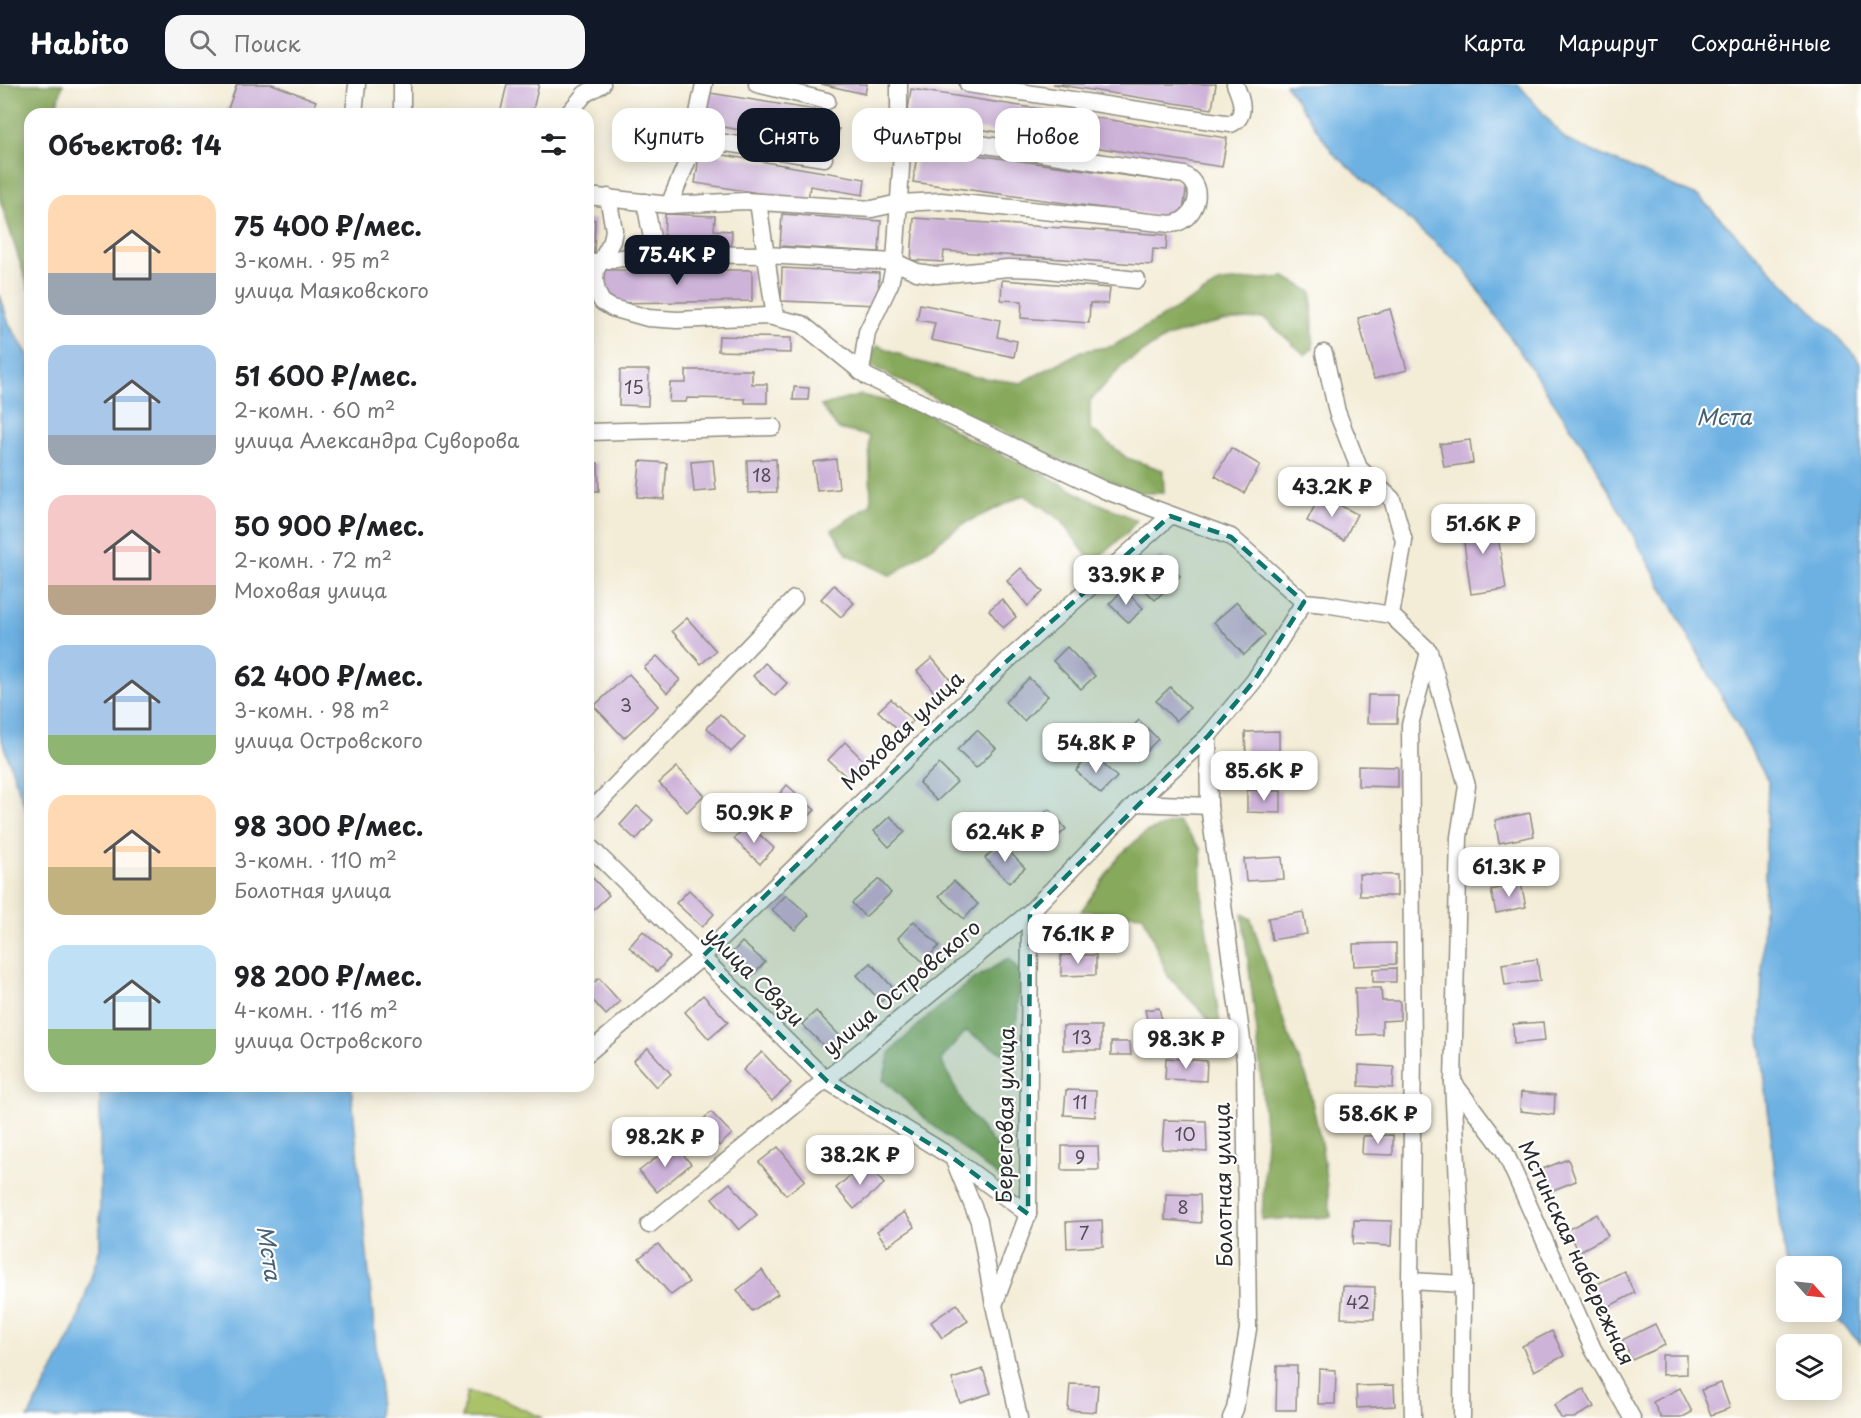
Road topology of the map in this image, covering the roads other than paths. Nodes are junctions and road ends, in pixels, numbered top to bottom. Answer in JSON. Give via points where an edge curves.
{"nodes":[{"id":1,"x":357,"y":84,"type":"edge"},
{"id":2,"x":402,"y":84,"type":"edge"},
{"id":3,"x":603,"y":84,"type":"edge"},
{"id":4,"x":704,"y":84,"type":"edge"},
{"id":5,"x":757,"y":84,"type":"edge"},
{"id":6,"x":899,"y":84,"type":"edge"},
{"id":7,"x":968,"y":84,"type":"edge"},
{"id":8,"x":1235,"y":84,"type":"edge"},
{"id":9,"x":827,"y":101,"type":"dead end"},
{"id":10,"x":355,"y":108,"type":"edge"},
{"id":11,"x":402,"y":108,"type":"edge"},
{"id":12,"x":573,"y":108,"type":"edge"},
{"id":13,"x":699,"y":108,"type":"edge"},
{"id":14,"x":900,"y":108,"type":"edge"},
{"id":15,"x":983,"y":145,"type":"edge"},
{"id":16,"x":687,"y":162,"type":"edge"},
{"id":17,"x":901,"y":162,"type":"edge"},
{"id":18,"x":594,"y":196,"type":"edge"},
{"id":19,"x":608,"y":197,"type":"junction"},
{"id":20,"x":645,"y":202,"type":"junction"},
{"id":21,"x":758,"y":202,"type":"junction"},
{"id":22,"x":899,"y":203,"type":"junction"},
{"id":23,"x":669,"y":205,"type":"junction"},
{"id":24,"x":655,"y":254,"type":"junction"},
{"id":25,"x":765,"y":255,"type":"junction"},
{"id":26,"x":594,"y":262,"type":"edge"},
{"id":27,"x":895,"y":262,"type":"junction"},
{"id":28,"x":1137,"y":280,"type":"dead end"},
{"id":29,"x":775,"y":317,"type":"junction"},
{"id":30,"x":1324,"y":353,"type":"dead end"},
{"id":31,"x":861,"y":372,"type":"junction"},
{"id":32,"x":772,"y":427,"type":"dead end"},
{"id":33,"x":594,"y":432,"type":"edge"},
{"id":34,"x":1170,"y":516,"type":"junction"},
{"id":35,"x":794,"y":599,"type":"dead end"},
{"id":36,"x":1304,"y":602,"type":"junction"},
{"id":37,"x":1391,"y":615,"type":"junction"},
{"id":38,"x":1429,"y":651,"type":"junction"},
{"id":39,"x":1208,"y":736,"type":"junction"},
{"id":40,"x":1136,"y":803,"type":"junction"},
{"id":41,"x":1209,"y":806,"type":"junction"},
{"id":42,"x":594,"y":808,"type":"edge"},
{"id":43,"x":594,"y":851,"type":"edge"},
{"id":44,"x":1030,"y":912,"type":"junction"},
{"id":45,"x":702,"y":957,"type":"junction"},
{"id":46,"x":594,"y":1048,"type":"edge"},
{"id":47,"x":827,"y":1081,"type":"junction"},
{"id":48,"x":1453,"y":1082,"type":"junction"},
{"id":49,"x":953,"y":1158,"type":"junction"},
{"id":50,"x":1028,"y":1214,"type":"junction"},
{"id":51,"x":649,"y":1225,"type":"dead end"},
{"id":52,"x":1410,"y":1281,"type":"junction"},
{"id":53,"x":1463,"y":1284,"type":"junction"},
{"id":54,"x":994,"y":1305,"type":"junction"},
{"id":55,"x":1019,"y":1418,"type":"edge"},
{"id":56,"x":1231,"y":1418,"type":"edge"},
{"id":57,"x":1413,"y":1418,"type":"edge"},
{"id":58,"x":1462,"y":1418,"type":"edge"},
{"id":59,"x":1632,"y":1418,"type":"edge"}],
"edges":[{"from":1,"to":10,"type":"street"},
{"from":2,"to":11,"type":"street"},
{"from":3,"to":12,"type":"street","via":[[585,94]]},
{"from":4,"to":13,"type":"street"},
{"from":5,"to":9,"type":"street"},
{"from":6,"to":14,"type":"street"},
{"from":7,"to":8,"type":"street","via":[[1231,124],[1242,111]]},
{"from":15,"to":22,"type":"street","via":[[1184,175],[1192,179],[1197,195],[1192,210],[1180,224],[941,201]]},
{"from":16,"to":23,"type":"street"},
{"from":17,"to":22,"type":"street"},
{"from":18,"to":19,"type":"street"},
{"from":19,"to":20,"type":"street"},
{"from":19,"to":26,"type":"street","via":[[612,241]]},
{"from":20,"to":23,"type":"street"},
{"from":20,"to":24,"type":"street"},
{"from":21,"to":22,"type":"street","via":[[872,209]]},
{"from":21,"to":23,"type":"street"},
{"from":21,"to":25,"type":"street"},
{"from":22,"to":27,"type":"street"},
{"from":24,"to":25,"type":"street"},
{"from":24,"to":26,"type":"street"},
{"from":25,"to":27,"type":"street"},
{"from":25,"to":29,"type":"street"},
{"from":26,"to":29,"type":"street","via":[[597,292],[602,302],[612,308],[648,318],[676,320]]},
{"from":27,"to":28,"type":"street","via":[[917,272],[937,275],[1008,268]]},
{"from":27,"to":31,"type":"street","via":[[890,284],[867,332]]},
{"from":29,"to":31,"type":"street","via":[[809,329]]},
{"from":30,"to":37,"type":"street","via":[[1337,412],[1359,468],[1392,499],[1404,541]]},
{"from":31,"to":34,"type":"street","via":[[1104,490]]},
{"from":32,"to":33,"type":"street"},
{"from":34,"to":36,"type":"street","via":[[1231,537]]},
{"from":34,"to":45,"type":"street","name":"Моховая улица","via":[[1006,661]]},
{"from":35,"to":42,"type":"street"},
{"from":36,"to":37,"type":"street"},
{"from":36,"to":39,"type":"street","name":"улица Островского","via":[[1254,681]]},
{"from":37,"to":38,"type":"street"},
{"from":38,"to":48,"type":"street","via":[[1467,786],[1459,837]]},
{"from":38,"to":52,"type":"street","via":[[1410,725]]},
{"from":39,"to":40,"type":"street","name":"улица Островского"},
{"from":39,"to":41,"type":"street","name":"Болотная улица"},
{"from":40,"to":41,"type":"street"},
{"from":40,"to":44,"type":"street","name":"улица Островского"},
{"from":41,"to":56,"type":"street","name":"Болотная улица","via":[[1245,1061],[1248,1329]]},
{"from":43,"to":45,"type":"street","name":"улица Связи"},
{"from":44,"to":47,"type":"street","name":"улица Островского"},
{"from":44,"to":50,"type":"street","name":"Береговая улица"},
{"from":45,"to":46,"type":"street","name":"Моховая улица"},
{"from":45,"to":47,"type":"street","name":"улица Связи"},
{"from":47,"to":49,"type":"street","name":"улица Связи"},
{"from":47,"to":51,"type":"street","name":"улица Островского"},
{"from":48,"to":53,"type":"street"},
{"from":48,"to":59,"type":"street","name":"Мстинская набережная","via":[[1504,1150],[1593,1349]]},
{"from":49,"to":50,"type":"street","name":"улица Связи"},
{"from":49,"to":54,"type":"street","via":[[979,1221]]},
{"from":50,"to":54,"type":"street","name":"Береговая улица"},
{"from":52,"to":53,"type":"street"},
{"from":52,"to":57,"type":"street"},
{"from":53,"to":58,"type":"street"},
{"from":54,"to":55,"type":"street"}]}
